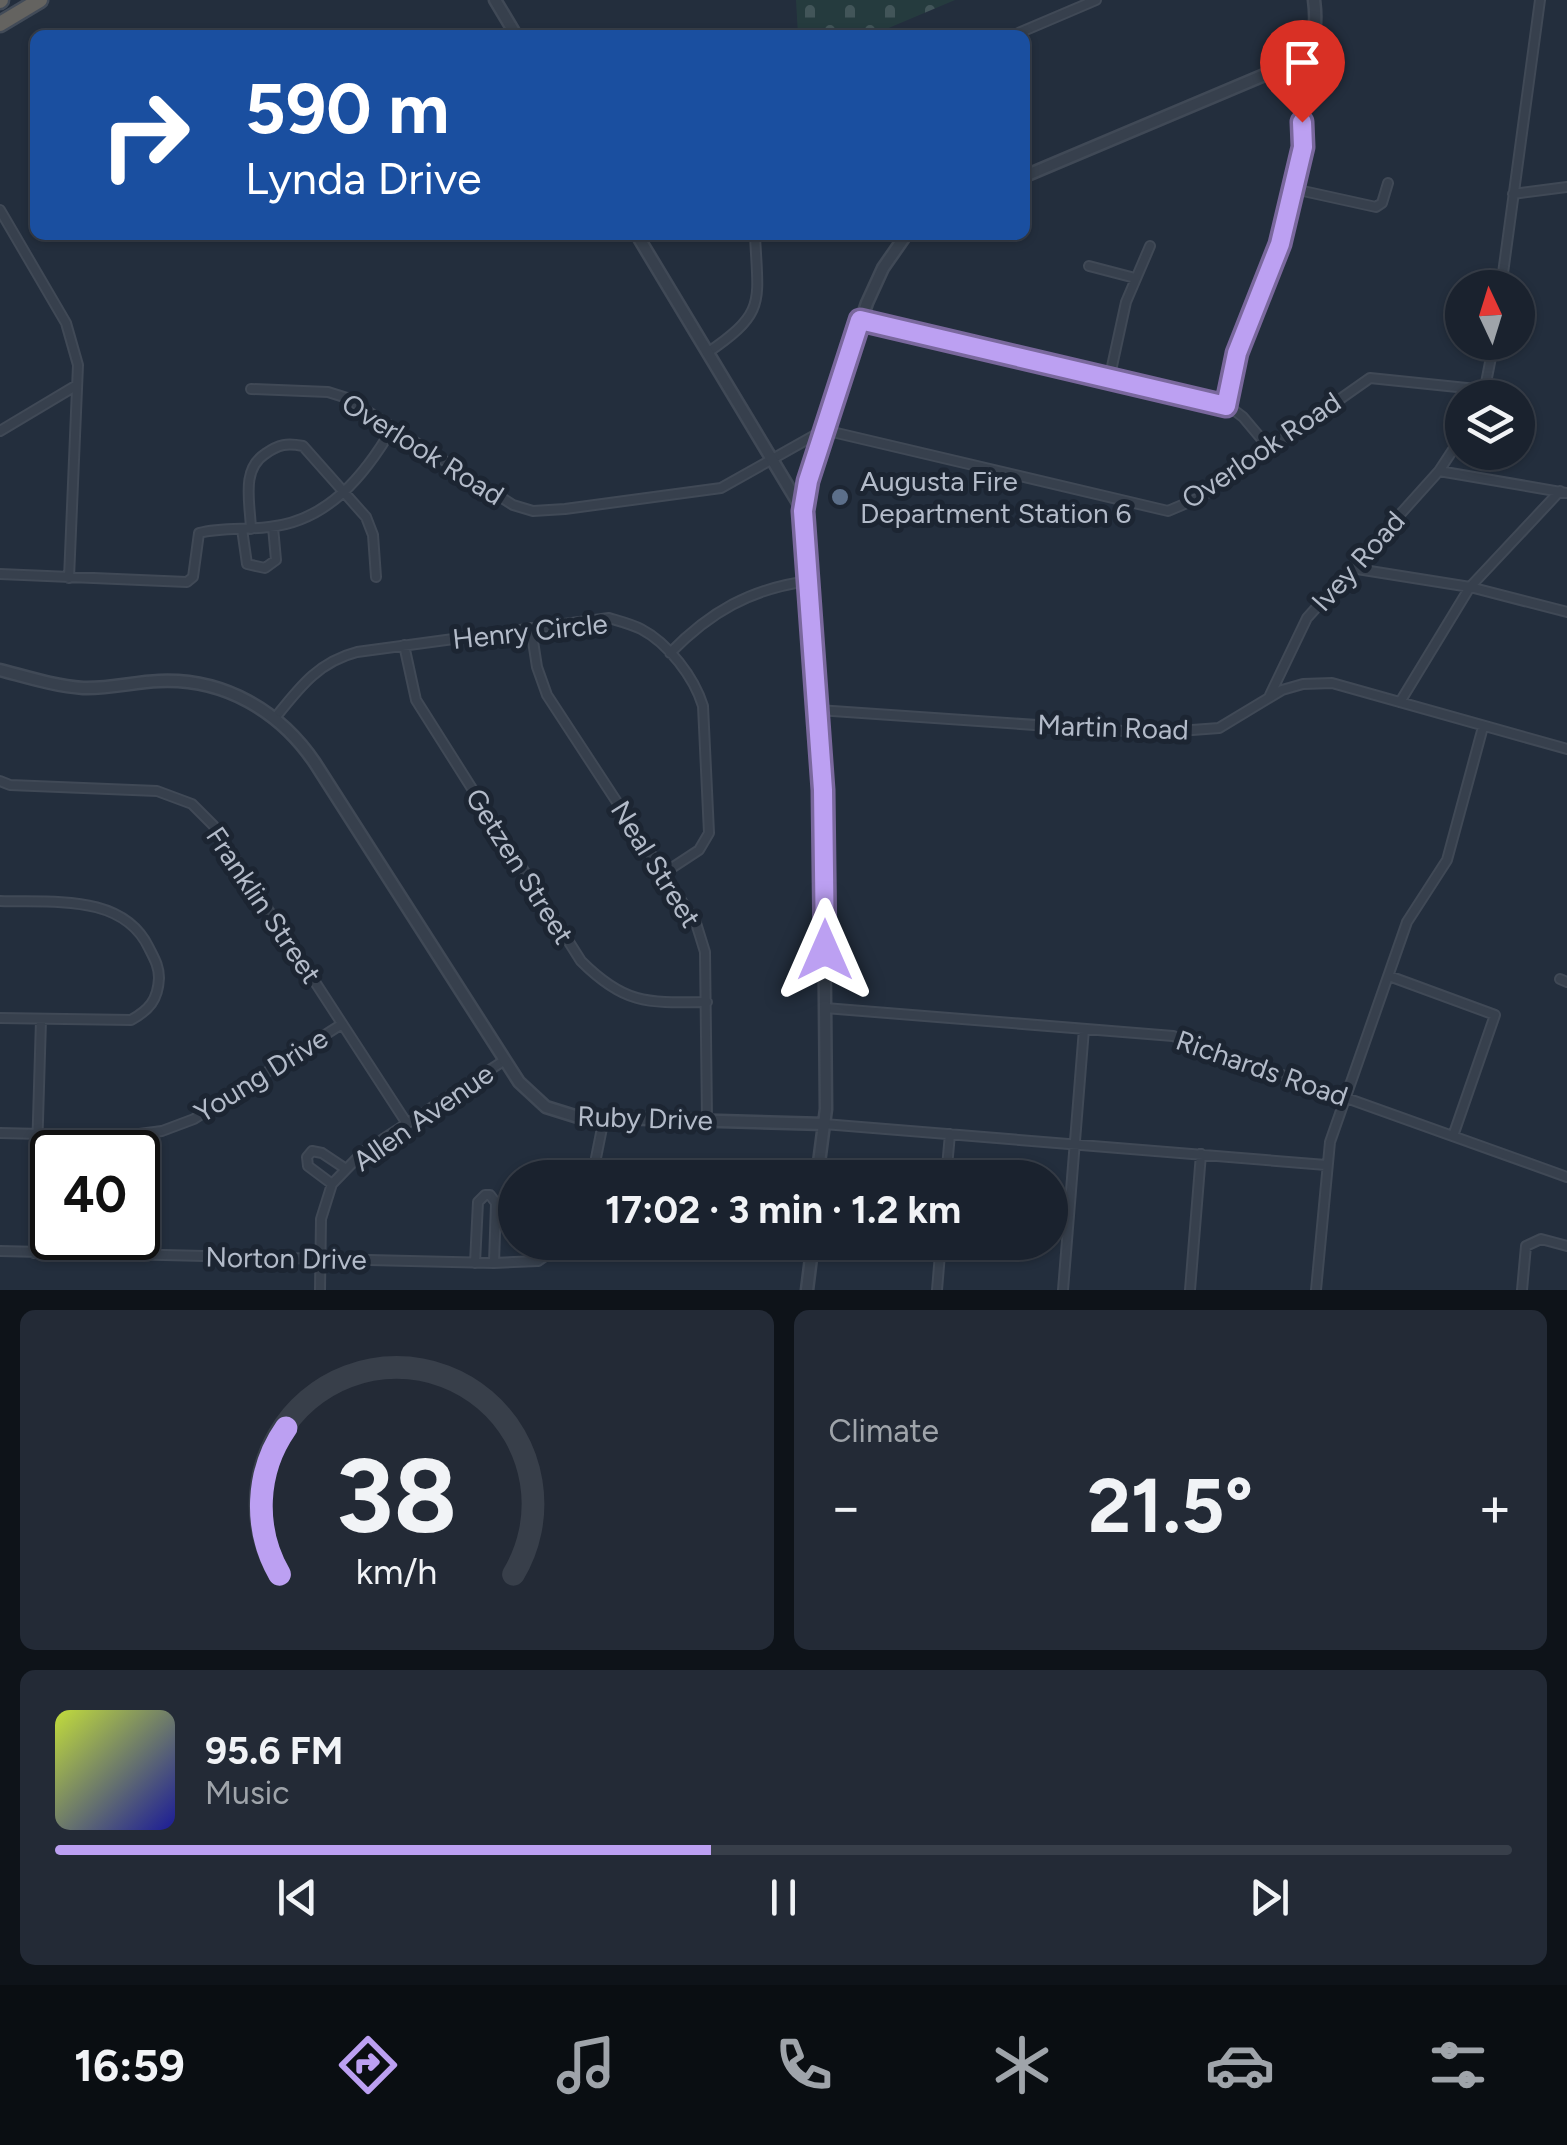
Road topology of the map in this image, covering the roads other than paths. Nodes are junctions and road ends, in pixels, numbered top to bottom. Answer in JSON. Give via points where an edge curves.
{"nodes":[{"id":1,"x":40,"y":0,"type":"edge"},
{"id":2,"x":496,"y":0,"type":"edge"},
{"id":3,"x":1096,"y":0,"type":"edge"},
{"id":4,"x":1314,"y":0,"type":"edge"},
{"id":5,"x":1540,"y":0,"type":"edge"},
{"id":6,"x":0,"y":24,"type":"edge"},
{"id":7,"x":513,"y":30,"type":"edge"},
{"id":8,"x":1026,"y":30,"type":"edge"},
{"id":9,"x":1288,"y":66,"type":"junction"},
{"id":10,"x":1030,"y":174,"type":"edge"},
{"id":11,"x":1388,"y":183,"type":"dead end"},
{"id":12,"x":1567,"y":186,"type":"edge"},
{"id":13,"x":1294,"y":189,"type":"junction"},
{"id":14,"x":1513,"y":194,"type":"junction"},
{"id":15,"x":0,"y":210,"type":"edge"},
{"id":16,"x":640,"y":240,"type":"edge"},
{"id":17,"x":754,"y":240,"type":"edge"},
{"id":18,"x":903,"y":240,"type":"edge"},
{"id":19,"x":1150,"y":246,"type":"dead end"},
{"id":20,"x":1090,"y":266,"type":"dead end"},
{"id":21,"x":1502,"y":270,"type":"edge"},
{"id":22,"x":1135,"y":278,"type":"junction"},
{"id":23,"x":860,"y":320,"type":"junction"},
{"id":24,"x":707,"y":353,"type":"junction"},
{"id":25,"x":1110,"y":380,"type":"junction"},
{"id":26,"x":78,"y":385,"type":"junction"},
{"id":27,"x":251,"y":389,"type":"dead end"},
{"id":28,"x":1445,"y":389,"type":"edge"},
{"id":29,"x":1226,"y":406,"type":"junction"},
{"id":30,"x":392,"y":427,"type":"junction"},
{"id":31,"x":0,"y":430,"type":"edge"},
{"id":32,"x":824,"y":430,"type":"junction"},
{"id":33,"x":1269,"y":448,"type":"junction"},
{"id":34,"x":772,"y":461,"type":"junction"},
{"id":35,"x":1445,"y":462,"type":"edge"},
{"id":36,"x":1439,"y":471,"type":"junction"},
{"id":37,"x":345,"y":491,"type":"junction"},
{"id":38,"x":1564,"y":492,"type":"edge"},
{"id":39,"x":803,"y":511,"type":"junction"},
{"id":40,"x":273,"y":527,"type":"junction"},
{"id":41,"x":247,"y":529,"type":"junction"},
{"id":42,"x":1352,"y":568,"type":"junction"},
{"id":43,"x":0,"y":574,"type":"edge"},
{"id":44,"x":376,"y":577,"type":"dead end"},
{"id":45,"x":69,"y":578,"type":"junction"},
{"id":46,"x":808,"y":582,"type":"junction"},
{"id":47,"x":1470,"y":586,"type":"junction"},
{"id":48,"x":1567,"y":612,"type":"edge"},
{"id":49,"x":530,"y":628,"type":"junction"},
{"id":50,"x":404,"y":646,"type":"junction"},
{"id":51,"x":670,"y":653,"type":"junction"},
{"id":52,"x":0,"y":670,"type":"edge"},
{"id":53,"x":1268,"y":697,"type":"junction"},
{"id":54,"x":1400,"y":702,"type":"junction"},
{"id":55,"x":818,"y":710,"type":"junction"},
{"id":56,"x":275,"y":718,"type":"junction"},
{"id":57,"x":1484,"y":727,"type":"junction"},
{"id":58,"x":1567,"y":749,"type":"edge"},
{"id":59,"x":0,"y":782,"type":"edge"},
{"id":60,"x":664,"y":873,"type":"junction"},
{"id":61,"x":0,"y":902,"type":"edge"},
{"id":62,"x":1389,"y":976,"type":"junction"},
{"id":63,"x":708,"y":1002,"type":"junction"},
{"id":64,"x":824,"y":1008,"type":"junction"},
{"id":65,"x":0,"y":1018,"type":"edge"},
{"id":66,"x":41,"y":1020,"type":"junction"},
{"id":67,"x":342,"y":1024,"type":"junction"},
{"id":68,"x":1084,"y":1029,"type":"junction"},
{"id":69,"x":505,"y":1060,"type":"junction"},
{"id":70,"x":1346,"y":1098,"type":"junction"},
{"id":71,"x":604,"y":1118,"type":"junction"},
{"id":72,"x":707,"y":1120,"type":"junction"},
{"id":73,"x":406,"y":1122,"type":"junction"},
{"id":74,"x":824,"y":1124,"type":"junction"},
{"id":75,"x":36,"y":1130,"type":"edge"},
{"id":76,"x":160,"y":1131,"type":"edge"},
{"id":77,"x":0,"y":1134,"type":"edge"},
{"id":78,"x":30,"y":1134,"type":"edge"},
{"id":79,"x":950,"y":1134,"type":"junction"},
{"id":80,"x":1453,"y":1136,"type":"junction"},
{"id":81,"x":1075,"y":1145,"type":"junction"},
{"id":82,"x":1200,"y":1154,"type":"junction"},
{"id":83,"x":596,"y":1160,"type":"edge"},
{"id":84,"x":819,"y":1160,"type":"edge"},
{"id":85,"x":948,"y":1160,"type":"edge"},
{"id":86,"x":1326,"y":1165,"type":"junction"},
{"id":87,"x":346,"y":1170,"type":"junction"},
{"id":88,"x":1567,"y":1177,"type":"edge"},
{"id":89,"x":332,"y":1184,"type":"junction"},
{"id":90,"x":1567,"y":1246,"type":"edge"},
{"id":91,"x":0,"y":1251,"type":"edge"},
{"id":92,"x":30,"y":1253,"type":"edge"},
{"id":93,"x":160,"y":1255,"type":"edge"},
{"id":94,"x":322,"y":1258,"type":"junction"},
{"id":95,"x":541,"y":1260,"type":"edge"},
{"id":96,"x":811,"y":1260,"type":"edge"},
{"id":97,"x":940,"y":1260,"type":"edge"},
{"id":98,"x":475,"y":1262,"type":"junction"},
{"id":99,"x":494,"y":1263,"type":"junction"},
{"id":100,"x":320,"y":1290,"type":"edge"},
{"id":101,"x":807,"y":1290,"type":"edge"},
{"id":102,"x":937,"y":1290,"type":"edge"},
{"id":103,"x":1063,"y":1290,"type":"edge"},
{"id":104,"x":1190,"y":1290,"type":"edge"},
{"id":105,"x":1316,"y":1290,"type":"edge"},
{"id":106,"x":1522,"y":1290,"type":"edge"}],
"edges":[{"from":1,"to":6,"type":"highway"},
{"from":2,"to":7,"type":"street"},
{"from":3,"to":8,"type":"street"},
{"from":4,"to":9,"type":"street","via":[[1314,38]]},
{"from":5,"to":14,"type":"street"},
{"from":9,"to":10,"type":"street"},
{"from":9,"to":13,"type":"street","via":[[1304,138]]},
{"from":11,"to":13,"type":"street","via":[[1376,207]]},
{"from":12,"to":14,"type":"street"},
{"from":13,"to":29,"type":"street","via":[[1237,353]]},
{"from":14,"to":21,"type":"street"},
{"from":15,"to":26,"type":"street","via":[[66,324]]},
{"from":16,"to":24,"type":"street"},
{"from":17,"to":24,"type":"street","via":[[752,312]]},
{"from":18,"to":23,"type":"street"},
{"from":19,"to":22,"type":"street"},
{"from":20,"to":22,"type":"street"},
{"from":22,"to":25,"type":"street"},
{"from":23,"to":25,"type":"street"},
{"from":23,"to":32,"type":"street"},
{"from":24,"to":34,"type":"street"},
{"from":25,"to":29,"type":"street"},
{"from":26,"to":31,"type":"street"},
{"from":26,"to":45,"type":"street"},
{"from":27,"to":30,"type":"street","name":"Overlook Road","via":[[328,392]]},
{"from":28,"to":33,"type":"street","name":"Overlook Road","via":[[1370,378]]},
{"from":29,"to":33,"type":"street"},
{"from":30,"to":34,"type":"street","name":"Overlook Road","via":[[512,505],[533,511],[722,488]]},
{"from":30,"to":37,"type":"street","via":[[374,460]]},
{"from":32,"to":33,"type":"street","name":"Overlook Road","via":[[1168,511],[1201,497]]},
{"from":32,"to":34,"type":"street","name":"Overlook Road"},
{"from":32,"to":39,"type":"street"},
{"from":34,"to":39,"type":"street"},
{"from":35,"to":36,"type":"street","name":"Ivey Road"},
{"from":36,"to":38,"type":"street"},
{"from":36,"to":42,"type":"street","name":"Ivey Road"},
{"from":37,"to":40,"type":"street","via":[[300,521]]},
{"from":37,"to":41,"type":"street","via":[[303,446],[278,445],[250,468]]},
{"from":37,"to":44,"type":"street","via":[[374,534]]},
{"from":38,"to":47,"type":"street"},
{"from":39,"to":46,"type":"street"},
{"from":40,"to":41,"type":"street"},
{"from":40,"to":41,"type":"street","via":[[276,560],[265,568],[247,564]]},
{"from":41,"to":45,"type":"street","via":[[199,534],[193,577],[186,582]]},
{"from":42,"to":47,"type":"street"},
{"from":42,"to":53,"type":"street","name":"Ivey Road","via":[[1307,618]]},
{"from":43,"to":45,"type":"street"},
{"from":46,"to":51,"type":"street","via":[[770,587],[730,604]]},
{"from":46,"to":55,"type":"street"},
{"from":47,"to":48,"type":"street"},
{"from":47,"to":54,"type":"street"},
{"from":49,"to":50,"type":"street","name":"Henry Circle"},
{"from":49,"to":51,"type":"street","name":"Henry Circle","via":[[609,618],[643,630]]},
{"from":49,"to":60,"type":"street","name":"Neal Street","via":[[547,695]]},
{"from":50,"to":56,"type":"street","name":"Henry Circle","via":[[356,652],[324,666]]},
{"from":50,"to":63,"type":"street","name":"Getzen Street","via":[[416,700],[581,961],[627,996]]},
{"from":51,"to":60,"type":"street","name":"Henry Circle","via":[[698,688],[703,706],[709,834],[699,850]]},
{"from":52,"to":56,"type":"street","name":"Ruby Drive","via":[[82,688],[193,682],[231,693]]},
{"from":53,"to":54,"type":"street","name":"Martin Road","via":[[1318,682]]},
{"from":53,"to":55,"type":"street","name":"Martin Road","via":[[1219,728],[1152,733]]},
{"from":54,"to":57,"type":"street","name":"Martin Road"},
{"from":55,"to":64,"type":"street"},
{"from":56,"to":69,"type":"street","name":"Ruby Drive","via":[[316,763]]},
{"from":57,"to":58,"type":"street","name":"Martin Road"},
{"from":57,"to":62,"type":"street","via":[[1447,860],[1406,922]]},
{"from":59,"to":67,"type":"street","name":"Franklin Street","via":[[157,791],[192,804],[214,825]]},
{"from":60,"to":63,"type":"street","name":"Neal Street","via":[[706,952]]},
{"from":61,"to":66,"type":"street","via":[[96,906],[120,915],[143,936],[159,970],[148,1010],[131,1020]]},
{"from":62,"to":70,"type":"street"},
{"from":62,"to":80,"type":"street","via":[[1496,1015]]},
{"from":63,"to":72,"type":"street","name":"Neal Street"},
{"from":64,"to":68,"type":"street","name":"Richards Road"},
{"from":64,"to":74,"type":"street"},
{"from":65,"to":66,"type":"street"},
{"from":66,"to":75,"type":"street"},
{"from":67,"to":73,"type":"street","name":"Franklin Street"},
{"from":67,"to":76,"type":"street","name":"Young Drive","via":[[194,1119]]},
{"from":68,"to":70,"type":"street","name":"Richards Road","via":[[1173,1036]]},
{"from":68,"to":81,"type":"street"},
{"from":69,"to":71,"type":"street","name":"Ruby Drive","via":[[546,1107]]},
{"from":69,"to":73,"type":"street","name":"Allen Avenue"},
{"from":70,"to":80,"type":"street","name":"Richards Road"},
{"from":70,"to":86,"type":"street"},
{"from":71,"to":72,"type":"street","name":"Ruby Drive"},
{"from":71,"to":83,"type":"street"},
{"from":72,"to":74,"type":"street","name":"Ruby Drive"},
{"from":73,"to":87,"type":"street","name":"Allen Avenue"},
{"from":74,"to":79,"type":"street","name":"Ruby Drive"},
{"from":74,"to":84,"type":"street"},
{"from":77,"to":78,"type":"street","name":"Young Drive"},
{"from":79,"to":81,"type":"street","name":"Ruby Drive"},
{"from":79,"to":85,"type":"street"},
{"from":80,"to":88,"type":"street","name":"Richards Road"},
{"from":81,"to":82,"type":"street","name":"Ruby Drive"},
{"from":81,"to":103,"type":"street"},
{"from":82,"to":86,"type":"street","name":"Ruby Drive"},
{"from":82,"to":104,"type":"street"},
{"from":86,"to":105,"type":"street"},
{"from":87,"to":89,"type":"street","name":"Allen Avenue"},
{"from":87,"to":89,"type":"street","via":[[312,1152],[308,1166]]},
{"from":89,"to":94,"type":"street","name":"Allen Avenue","via":[[321,1219]]},
{"from":90,"to":106,"type":"street","via":[[1542,1239],[1526,1246]]},
{"from":91,"to":92,"type":"street","name":"Norton Drive"},
{"from":93,"to":94,"type":"street","name":"Norton Drive"},
{"from":94,"to":98,"type":"street","name":"Norton Drive"},
{"from":94,"to":100,"type":"street","name":"Allen Avenue"},
{"from":95,"to":99,"type":"street","name":"Norton Drive"},
{"from":96,"to":101,"type":"street"},
{"from":97,"to":102,"type":"street"},
{"from":98,"to":99,"type":"street","name":"Norton Drive"},
{"from":98,"to":99,"type":"street","via":[[478,1202],[485,1195],[496,1203]]}]}
